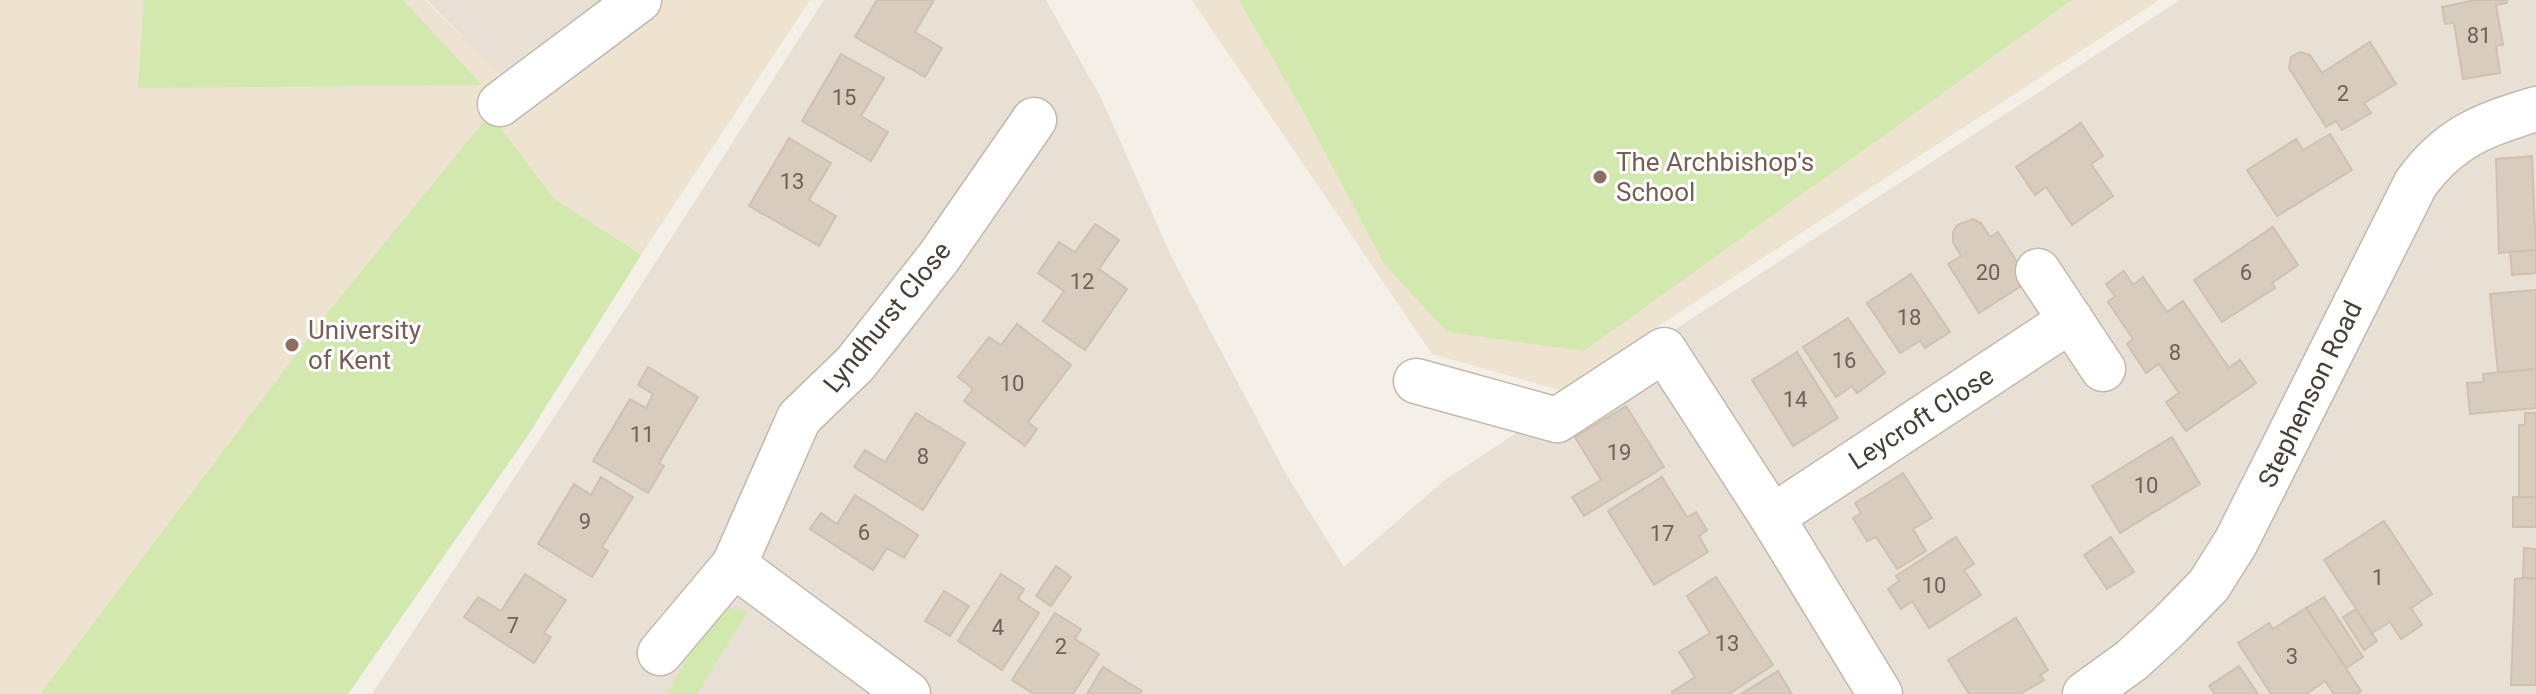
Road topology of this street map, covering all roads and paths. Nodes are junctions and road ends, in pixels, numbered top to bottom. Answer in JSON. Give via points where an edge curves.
{"nodes":[{"id":1,"x":639,"y":0,"type":"edge"},
{"id":2,"x":500,"y":104,"type":"dead end"},
{"id":3,"x":2536,"y":109,"type":"edge"},
{"id":4,"x":1034,"y":120,"type":"dead end"},
{"id":5,"x":2038,"y":271,"type":"dead end"},
{"id":6,"x":2071,"y":320,"type":"junction"},
{"id":7,"x":2103,"y":369,"type":"dead end"},
{"id":8,"x":1416,"y":381,"type":"dead end"},
{"id":9,"x":1772,"y":517,"type":"junction"},
{"id":10,"x":734,"y":565,"type":"junction"},
{"id":11,"x":660,"y":653,"type":"dead end"},
{"id":12,"x":908,"y":694,"type":"edge"},
{"id":13,"x":1880,"y":694,"type":"edge"},
{"id":14,"x":2085,"y":694,"type":"edge"}],
"edges":[{"from":1,"to":2,"type":"street"},
{"from":3,"to":14,"type":"street","name":"Stephenson Road","via":[[2486,125],[2432,161],[2416,183],[2242,531],[2209,585],[2142,651]]},
{"from":4,"to":10,"type":"street","name":"Lyndhurst Close","via":[[939,257],[855,364],[799,418]]},
{"from":5,"to":6,"type":"street"},
{"from":6,"to":7,"type":"street"},
{"from":6,"to":9,"type":"street","name":"Leycroft Close"},
{"from":8,"to":9,"type":"street","via":[[1557,420],[1664,350]]},
{"from":9,"to":13,"type":"street"},
{"from":10,"to":11,"type":"street","name":"Lyndhurst Close"},
{"from":10,"to":12,"type":"street"}]}
